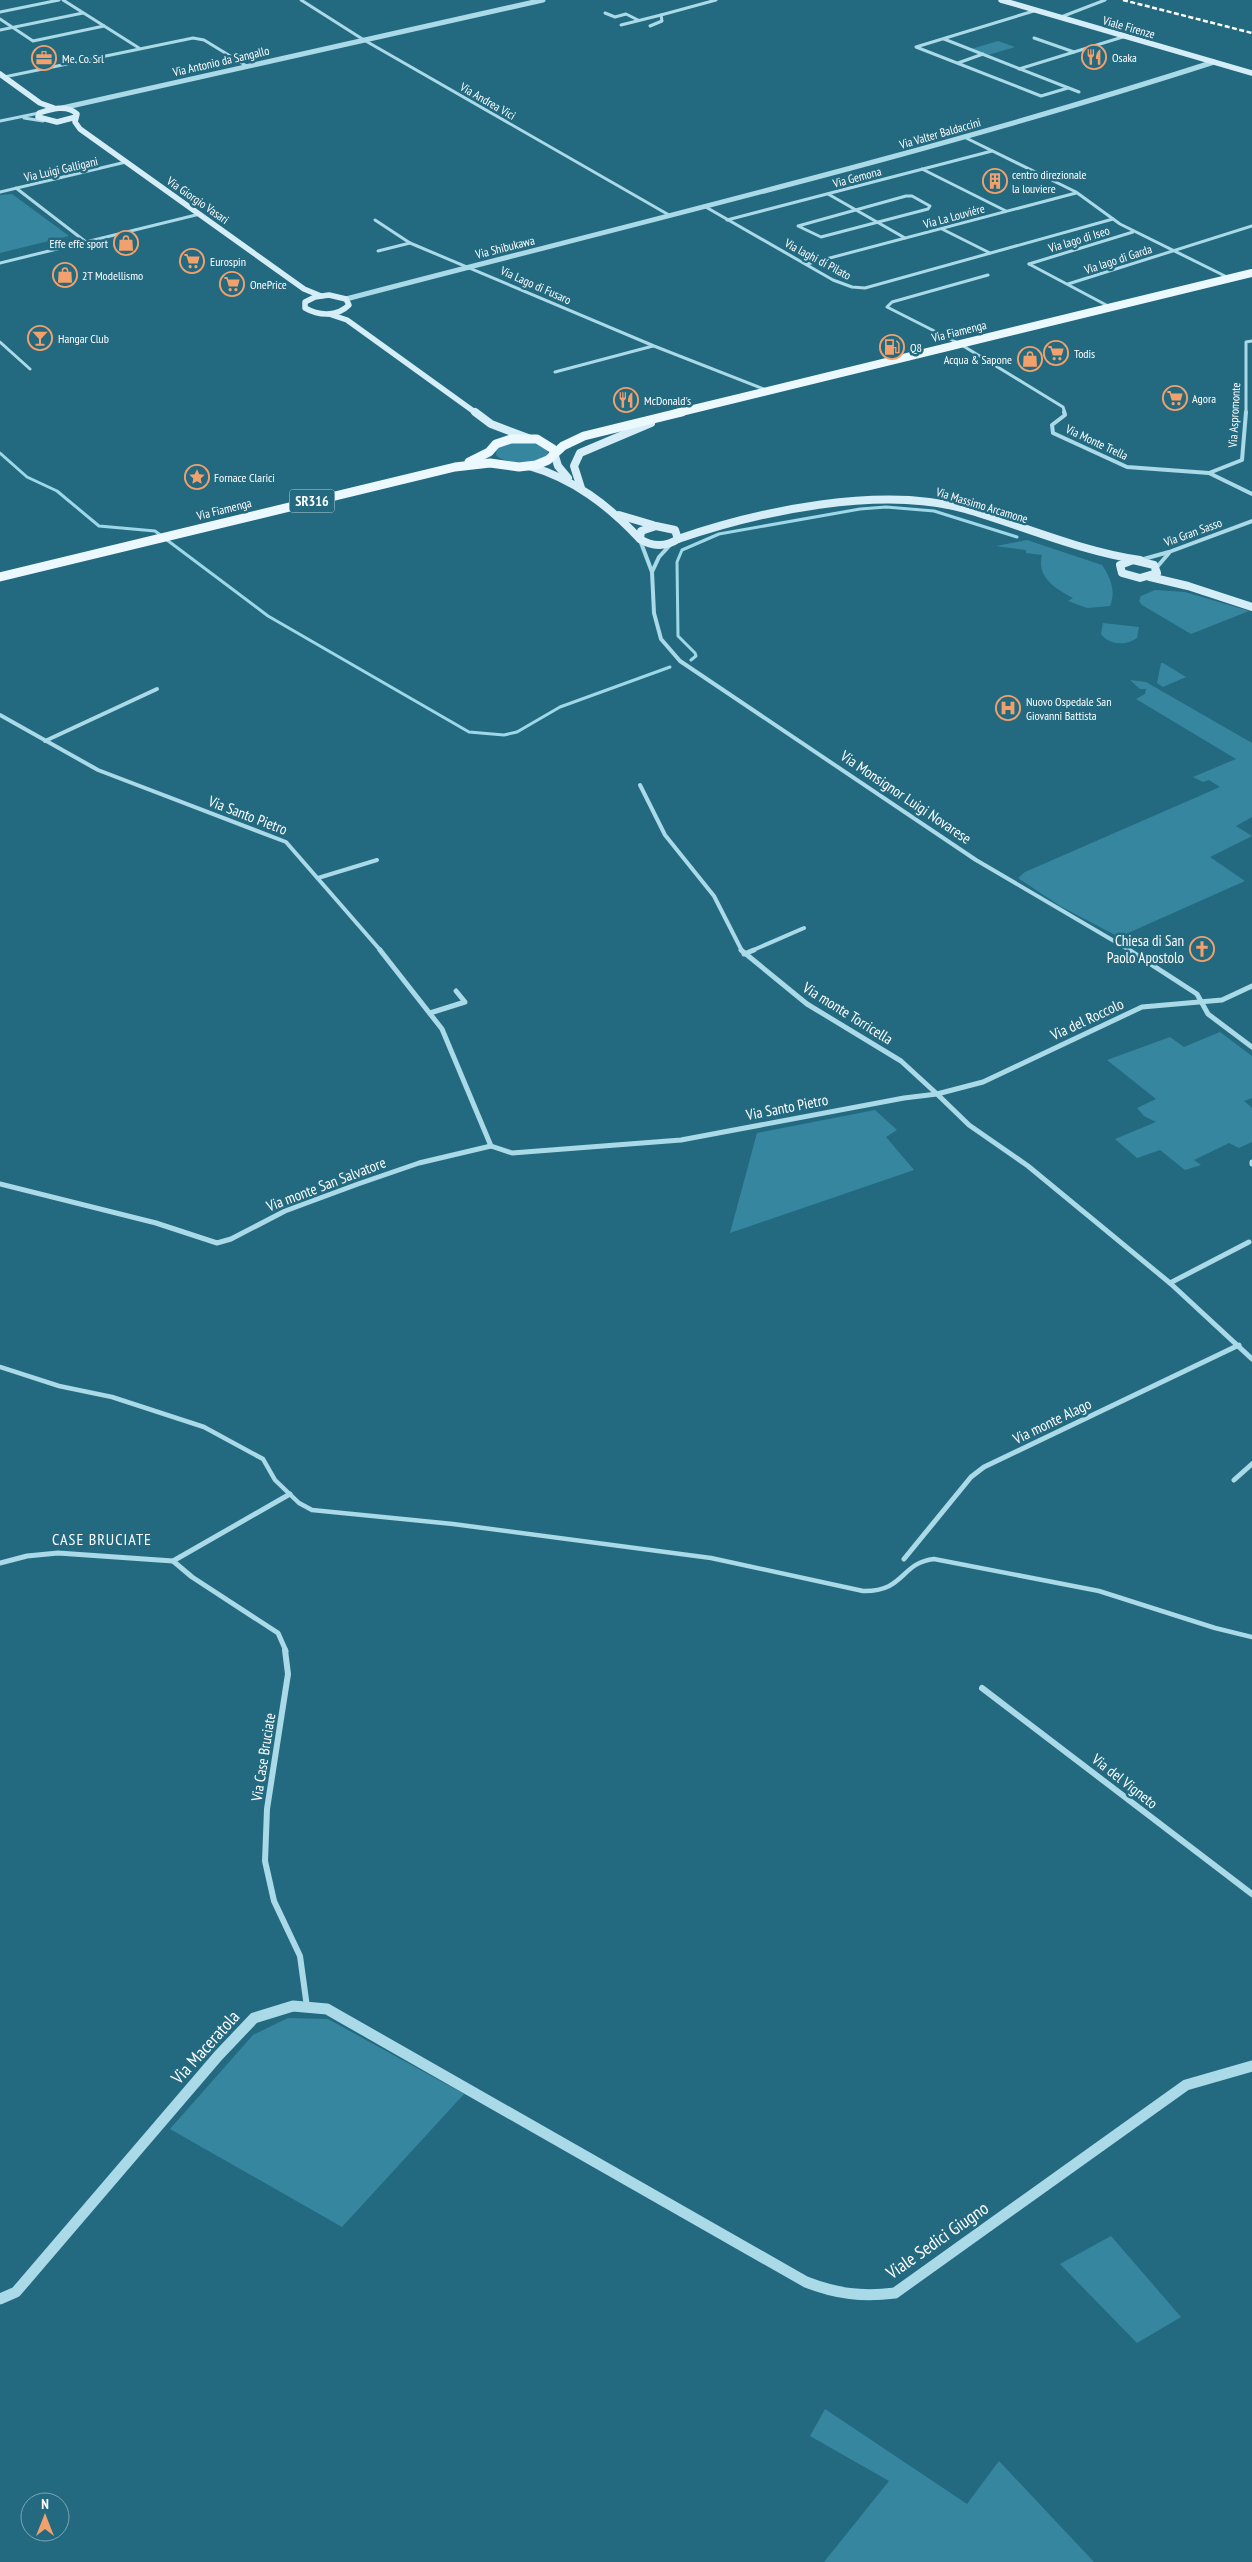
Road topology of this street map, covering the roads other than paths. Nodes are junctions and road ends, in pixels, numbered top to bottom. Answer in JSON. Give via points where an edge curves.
{"nodes":[{"id":1,"x":59,"y":0,"type":"edge"},
{"id":2,"x":63,"y":0,"type":"edge"},
{"id":3,"x":301,"y":0,"type":"edge"},
{"id":4,"x":310,"y":0,"type":"edge"},
{"id":5,"x":543,"y":0,"type":"edge"},
{"id":6,"x":716,"y":0,"type":"edge"},
{"id":7,"x":1001,"y":0,"type":"edge"},
{"id":8,"x":1105,"y":0,"type":"edge"},
{"id":9,"x":306,"y":3,"type":"junction"},
{"id":10,"x":1038,"y":10,"type":"junction"},
{"id":11,"x":0,"y":12,"type":"edge"},
{"id":12,"x":83,"y":13,"type":"junction"},
{"id":13,"x":604,"y":13,"type":"dead end"},
{"id":14,"x":661,"y":15,"type":"junction"},
{"id":15,"x":1061,"y":17,"type":"junction"},
{"id":16,"x":0,"y":19,"type":"edge"},
{"id":17,"x":639,"y":20,"type":"junction"},
{"id":18,"x":621,"y":25,"type":"dead end"},
{"id":19,"x":104,"y":26,"type":"junction"},
{"id":20,"x":650,"y":26,"type":"dead end"},
{"id":21,"x":12,"y":27,"type":"junction"},
{"id":22,"x":0,"y":30,"type":"edge"},
{"id":23,"x":1126,"y":36,"type":"junction"},
{"id":24,"x":943,"y":38,"type":"junction"},
{"id":25,"x":1034,"y":38,"type":"dead end"},
{"id":26,"x":364,"y":40,"type":"junction"},
{"id":27,"x":139,"y":48,"type":"junction"},
{"id":28,"x":1075,"y":52,"type":"junction"},
{"id":29,"x":983,"y":54,"type":"junction"},
{"id":30,"x":1214,"y":62,"type":"junction"},
{"id":31,"x":958,"y":63,"type":"junction"},
{"id":32,"x":245,"y":66,"type":"junction"},
{"id":33,"x":1020,"y":68,"type":"junction"},
{"id":34,"x":1252,"y":73,"type":"edge"},
{"id":35,"x":2,"y":76,"type":"edge"},
{"id":36,"x":1068,"y":88,"type":"junction"},
{"id":37,"x":1079,"y":92,"type":"dead end"},
{"id":38,"x":40,"y":103,"type":"junction"},
{"id":39,"x":84,"y":104,"type":"junction"},
{"id":40,"x":59,"y":108,"type":"junction"},
{"id":41,"x":40,"y":113,"type":"junction"},
{"id":42,"x":76,"y":114,"type":"junction"},
{"id":43,"x":14,"y":118,"type":"junction"},
{"id":44,"x":0,"y":121,"type":"edge"},
{"id":45,"x":42,"y":121,"type":"junction"},
{"id":46,"x":52,"y":122,"type":"junction"},
{"id":47,"x":80,"y":128,"type":"junction"},
{"id":48,"x":964,"y":137,"type":"junction"},
{"id":49,"x":992,"y":151,"type":"junction"},
{"id":50,"x":126,"y":162,"type":"junction"},
{"id":51,"x":921,"y":169,"type":"junction"},
{"id":52,"x":16,"y":188,"type":"junction"},
{"id":53,"x":0,"y":192,"type":"edge"},
{"id":54,"x":1076,"y":192,"type":"junction"},
{"id":55,"x":828,"y":194,"type":"junction"},
{"id":56,"x":704,"y":206,"type":"junction"},
{"id":57,"x":855,"y":209,"type":"junction"},
{"id":58,"x":1006,"y":211,"type":"junction"},
{"id":59,"x":200,"y":214,"type":"junction"},
{"id":60,"x":669,"y":215,"type":"junction"},
{"id":61,"x":375,"y":220,"type":"dead end"},
{"id":62,"x":727,"y":220,"type":"junction"},
{"id":63,"x":1113,"y":220,"type":"junction"},
{"id":64,"x":878,"y":222,"type":"junction"},
{"id":65,"x":1252,"y":226,"type":"edge"},
{"id":66,"x":942,"y":229,"type":"junction"},
{"id":67,"x":1134,"y":232,"type":"junction"},
{"id":68,"x":906,"y":238,"type":"junction"},
{"id":69,"x":86,"y":242,"type":"junction"},
{"id":70,"x":410,"y":243,"type":"junction"},
{"id":71,"x":378,"y":251,"type":"dead end"},
{"id":72,"x":1173,"y":251,"type":"junction"},
{"id":73,"x":990,"y":253,"type":"junction"},
{"id":74,"x":0,"y":263,"type":"edge"},
{"id":75,"x":807,"y":264,"type":"junction"},
{"id":76,"x":468,"y":267,"type":"junction"},
{"id":77,"x":1252,"y":272,"type":"edge"},
{"id":78,"x":988,"y":275,"type":"dead end"},
{"id":79,"x":1229,"y":278,"type":"junction"},
{"id":80,"x":1068,"y":284,"type":"junction"},
{"id":81,"x":304,"y":289,"type":"junction"},
{"id":82,"x":321,"y":296,"type":"junction"},
{"id":83,"x":309,"y":299,"type":"junction"},
{"id":84,"x":346,"y":299,"type":"junction"},
{"id":85,"x":1111,"y":307,"type":"junction"},
{"id":86,"x":343,"y":311,"type":"junction"},
{"id":87,"x":329,"y":314,"type":"junction"},
{"id":88,"x":346,"y":320,"type":"junction"},
{"id":89,"x":1252,"y":341,"type":"edge"},
{"id":90,"x":0,"y":342,"type":"edge"},
{"id":91,"x":960,"y":344,"type":"junction"},
{"id":92,"x":654,"y":346,"type":"junction"},
{"id":93,"x":30,"y":368,"type":"dead end"},
{"id":94,"x":555,"y":372,"type":"dead end"},
{"id":95,"x":766,"y":390,"type":"junction"},
{"id":96,"x":692,"y":409,"type":"junction"},
{"id":97,"x":1246,"y":419,"type":"junction"},
{"id":98,"x":1252,"y":420,"type":"edge"},
{"id":99,"x":491,"y":424,"type":"junction"},
{"id":100,"x":584,"y":436,"type":"junction"},
{"id":101,"x":533,"y":439,"type":"junction"},
{"id":102,"x":496,"y":444,"type":"junction"},
{"id":103,"x":489,"y":452,"type":"junction"},
{"id":104,"x":554,"y":453,"type":"junction"},
{"id":105,"x":509,"y":466,"type":"junction"},
{"id":106,"x":529,"y":466,"type":"junction"},
{"id":107,"x":455,"y":467,"type":"junction"},
{"id":108,"x":1209,"y":473,"type":"junction"},
{"id":109,"x":570,"y":481,"type":"junction"},
{"id":110,"x":581,"y":488,"type":"junction"},
{"id":111,"x":1252,"y":494,"type":"edge"},
{"id":112,"x":618,"y":514,"type":"junction"},
{"id":113,"x":1252,"y":521,"type":"edge"},
{"id":114,"x":662,"y":526,"type":"junction"},
{"id":115,"x":714,"y":526,"type":"junction"},
{"id":116,"x":671,"y":528,"type":"junction"},
{"id":117,"x":680,"y":528,"type":"dead end"},
{"id":118,"x":688,"y":528,"type":"dead end"},
{"id":119,"x":640,"y":539,"type":"junction"},
{"id":120,"x":675,"y":541,"type":"junction"},
{"id":121,"x":1093,"y":552,"type":"junction"},
{"id":122,"x":1169,"y":552,"type":"junction"},
{"id":123,"x":1140,"y":560,"type":"junction"},
{"id":124,"x":1157,"y":567,"type":"junction"},
{"id":125,"x":1119,"y":568,"type":"junction"},
{"id":126,"x":652,"y":572,"type":"junction"},
{"id":127,"x":0,"y":577,"type":"edge"},
{"id":128,"x":1150,"y":577,"type":"junction"},
{"id":129,"x":1188,"y":586,"type":"junction"},
{"id":130,"x":1252,"y":607,"type":"edge"},
{"id":131,"x":157,"y":689,"type":"dead end"},
{"id":132,"x":0,"y":716,"type":"edge"},
{"id":133,"x":45,"y":741,"type":"junction"},
{"id":134,"x":640,"y":785,"type":"dead end"},
{"id":135,"x":377,"y":860,"type":"dead end"},
{"id":136,"x":318,"y":878,"type":"junction"},
{"id":137,"x":804,"y":928,"type":"dead end"},
{"id":138,"x":744,"y":954,"type":"junction"},
{"id":139,"x":1252,"y":986,"type":"edge"},
{"id":140,"x":456,"y":991,"type":"dead end"},
{"id":141,"x":1200,"y":1003,"type":"junction"},
{"id":142,"x":430,"y":1013,"type":"junction"},
{"id":143,"x":1252,"y":1047,"type":"edge"},
{"id":144,"x":937,"y":1094,"type":"junction"},
{"id":145,"x":491,"y":1146,"type":"junction"},
{"id":146,"x":0,"y":1184,"type":"edge"},
{"id":147,"x":1249,"y":1242,"type":"dead end"},
{"id":148,"x":1170,"y":1283,"type":"junction"},
{"id":149,"x":1239,"y":1345,"type":"junction"},
{"id":150,"x":1252,"y":1359,"type":"edge"},
{"id":151,"x":0,"y":1366,"type":"edge"},
{"id":152,"x":1252,"y":1464,"type":"edge"},
{"id":153,"x":1234,"y":1480,"type":"dead end"},
{"id":154,"x":290,"y":1494,"type":"junction"},
{"id":155,"x":904,"y":1559,"type":"dead end"},
{"id":156,"x":172,"y":1561,"type":"junction"},
{"id":157,"x":0,"y":1563,"type":"edge"},
{"id":158,"x":1252,"y":1637,"type":"edge"},
{"id":159,"x":982,"y":1688,"type":"dead end"},
{"id":160,"x":1252,"y":1894,"type":"edge"},
{"id":161,"x":307,"y":2008,"type":"junction"},
{"id":162,"x":1252,"y":2066,"type":"edge"},
{"id":163,"x":602,"y":2166,"type":"joint"},
{"id":164,"x":0,"y":2299,"type":"edge"}],
"edges":[{"from":1,"to":11,"type":"street"},
{"from":2,"to":12,"type":"street"},
{"from":3,"to":9,"type":"street","name":"Via Andrea Vici"},
{"from":4,"to":9,"type":"street"},
{"from":5,"to":26,"type":"street","name":"Via Antonio da Sangallo"},
{"from":6,"to":14,"type":"street"},
{"from":7,"to":10,"type":"main road","name":"Viale Firenze"},
{"from":8,"to":15,"type":"street"},
{"from":9,"to":26,"type":"street","name":"Via Andrea Vici"},
{"from":10,"to":15,"type":"main road","name":"Viale Firenze"},
{"from":10,"to":24,"type":"street"},
{"from":12,"to":19,"type":"street"},
{"from":12,"to":21,"type":"street"},
{"from":13,"to":17,"type":"street","via":[[614,17],[626,14]]},
{"from":14,"to":17,"type":"street"},
{"from":14,"to":20,"type":"street","via":[[662,21]]},
{"from":15,"to":23,"type":"main road","name":"Viale Firenze"},
{"from":16,"to":21,"type":"street"},
{"from":17,"to":18,"type":"street"},
{"from":19,"to":21,"type":"street","via":[[33,41]]},
{"from":19,"to":27,"type":"street"},
{"from":21,"to":22,"type":"street"},
{"from":23,"to":28,"type":"street"},
{"from":23,"to":30,"type":"main road","name":"Viale Firenze"},
{"from":24,"to":29,"type":"street"},
{"from":24,"to":31,"type":"street","via":[[916,47]]},
{"from":25,"to":28,"type":"street"},
{"from":26,"to":32,"type":"street","name":"Via Antonio da Sangallo"},
{"from":26,"to":60,"type":"street","name":"Via Andrea Vici"},
{"from":27,"to":32,"type":"street","via":[[193,38],[204,40]]},
{"from":27,"to":35,"type":"street"},
{"from":28,"to":33,"type":"street"},
{"from":29,"to":31,"type":"street"},
{"from":29,"to":33,"type":"street"},
{"from":30,"to":34,"type":"main road","name":"Viale Firenze"},
{"from":30,"to":48,"type":"street","name":"Via Valter Baldaccini"},
{"from":31,"to":36,"type":"street","via":[[1041,96]]},
{"from":32,"to":39,"type":"street","name":"Via Antonio da Sangallo"},
{"from":33,"to":36,"type":"street"},
{"from":35,"to":38,"type":"main road","name":"Via Antonio da Sangallo"},
{"from":36,"to":37,"type":"street"},
{"from":38,"to":40,"type":"main road","name":"Via Antonio da Sangallo"},
{"from":38,"to":41,"type":"main road"},
{"from":39,"to":40,"type":"street","name":"Via Antonio da Sangallo"},
{"from":39,"to":42,"type":"street"},
{"from":40,"to":41,"type":"main road","name":"Via Antonio da Sangallo"},
{"from":40,"to":42,"type":"main road","name":"Via Antonio da Sangallo"},
{"from":41,"to":43,"type":"street"},
{"from":41,"to":45,"type":"main road","via":[[38,117]]},
{"from":42,"to":46,"type":"main road","via":[[64,122]]},
{"from":42,"to":47,"type":"main road","via":[[75,122]]},
{"from":43,"to":44,"type":"street"},
{"from":43,"to":45,"type":"street"},
{"from":45,"to":46,"type":"main road"},
{"from":46,"to":47,"type":"main road","name":"Via Giorgio Vasari"},
{"from":47,"to":50,"type":"main road","name":"Via Giorgio Vasari"},
{"from":48,"to":49,"type":"street"},
{"from":48,"to":56,"type":"street","name":"Via Valter Baldaccini"},
{"from":49,"to":51,"type":"street","name":"Via Gemona"},
{"from":49,"to":54,"type":"street"},
{"from":50,"to":52,"type":"street","name":"Via Luigi Galligani"},
{"from":50,"to":59,"type":"main road","name":"Via Giorgio Vasari"},
{"from":51,"to":55,"type":"street","name":"Via Gemona"},
{"from":51,"to":58,"type":"street","name":"Via La Louviére"},
{"from":52,"to":53,"type":"street","name":"Via Luigi Galligani"},
{"from":52,"to":69,"type":"street"},
{"from":54,"to":58,"type":"street","name":"Via La Louviére"},
{"from":54,"to":63,"type":"street"},
{"from":55,"to":57,"type":"street","name":"Via La Louviére"},
{"from":55,"to":62,"type":"street","name":"Via Gemona"},
{"from":56,"to":60,"type":"street","name":"Via Valter Baldaccini"},
{"from":56,"to":62,"type":"street","name":"Via laghi di Pilato"},
{"from":57,"to":64,"type":"street","name":"Via La Louviére"},
{"from":57,"to":64,"type":"street","name":"Via La Louviére","via":[[906,196],[930,206]]},
{"from":57,"to":64,"type":"street","name":"Via La Louviére","via":[[798,226],[821,237]]},
{"from":58,"to":66,"type":"street","name":"Via La Louviére"},
{"from":59,"to":69,"type":"street"},
{"from":59,"to":81,"type":"main road","name":"Via Giorgio Vasari"},
{"from":60,"to":76,"type":"street","name":"Via Shibukawa"},
{"from":61,"to":70,"type":"street","name":"Via Lago di Fusaro"},
{"from":62,"to":75,"type":"street","name":"Via laghi di Pilato"},
{"from":63,"to":67,"type":"street"},
{"from":63,"to":73,"type":"street","name":"Via laghi di Pilato"},
{"from":64,"to":68,"type":"street","name":"Via La Louviére"},
{"from":65,"to":72,"type":"street","name":"Via lago di Garda"},
{"from":66,"to":68,"type":"street","name":"Via La Louviére"},
{"from":66,"to":73,"type":"street"},
{"from":67,"to":72,"type":"street"},
{"from":67,"to":80,"type":"street","name":"Via lago di Iseo","via":[[1029,264]]},
{"from":68,"to":75,"type":"street","name":"Via La Louviére"},
{"from":69,"to":74,"type":"street"},
{"from":70,"to":71,"type":"street"},
{"from":70,"to":76,"type":"street","name":"Via Lago di Fusaro"},
{"from":72,"to":79,"type":"street"},
{"from":72,"to":80,"type":"street","name":"Via lago di Garda"},
{"from":73,"to":75,"type":"street","name":"Via laghi di Pilato","via":[[865,288],[834,280]]},
{"from":76,"to":84,"type":"street","name":"Via Shibukawa"},
{"from":76,"to":92,"type":"street","name":"Via Lago di Fusaro"},
{"from":77,"to":79,"type":"main road","name":"Via Fiamenga","number":"SR316"},
{"from":78,"to":91,"type":"street","via":[[892,302],[887,307]]},
{"from":79,"to":85,"type":"main road","name":"Via Fiamenga","number":"SR316"},
{"from":80,"to":85,"type":"street"},
{"from":81,"to":82,"type":"main road","name":"Via Giorgio Vasari"},
{"from":81,"to":83,"type":"main road","name":"Via Giorgio Vasari"},
{"from":82,"to":83,"type":"main road"},
{"from":82,"to":84,"type":"main road"},
{"from":83,"to":87,"type":"main road","name":"Via Giorgio Vasari","via":[[304,305],[308,311]]},
{"from":84,"to":86,"type":"main road","via":[[349,305]]},
{"from":85,"to":91,"type":"main road","name":"Via Fiamenga","number":"SR316"},
{"from":86,"to":87,"type":"main road"},
{"from":86,"to":88,"type":"main road"},
{"from":87,"to":88,"type":"main road"},
{"from":88,"to":99,"type":"main road"},
{"from":89,"to":97,"type":"street","name":"Via Aspromonte","via":[[1246,342]]},
{"from":90,"to":93,"type":"street"},
{"from":91,"to":95,"type":"main road","name":"Via Fiamenga","number":"SR316"},
{"from":91,"to":108,"type":"street","name":"Via Monte Trella","via":[[1063,407],[1065,414],[1052,426],[1053,433],[1127,467]]},
{"from":92,"to":94,"type":"street"},
{"from":92,"to":95,"type":"street","name":"Via Lago di Fusaro"},
{"from":95,"to":96,"type":"main road","name":"Via Fiamenga","number":"SR316"},
{"from":96,"to":100,"type":"main road","name":"Via Fiamenga","number":"SR316"},
{"from":96,"to":110,"type":"main road","via":[[630,430],[580,453],[573,466]]},
{"from":97,"to":98,"type":"street"},
{"from":97,"to":108,"type":"street","name":"Via Aspromonte","via":[[1242,460]]},
{"from":99,"to":101,"type":"main road"},
{"from":99,"to":102,"type":"main road","via":[[497,435]]},
{"from":100,"to":101,"type":"main road","name":"Via Fiamenga","number":"SR316"},
{"from":100,"to":104,"type":"main road","name":"Via Fiamenga","number":"SR316"},
{"from":101,"to":102,"type":"main road","name":"Via Fiamenga","number":"SR316","via":[[511,439]]},
{"from":101,"to":104,"type":"main road","via":[[550,445]]},
{"from":102,"to":103,"type":"main road","name":"Via Fiamenga","number":"SR316"},
{"from":103,"to":105,"type":"main road","via":[[494,460]]},
{"from":103,"to":107,"type":"main road","name":"Via Fiamenga","number":"SR316"},
{"from":104,"to":106,"type":"main road","name":"Via Fiamenga","number":"SR316","via":[[548,460]]},
{"from":104,"to":109,"type":"main road","via":[[558,466]]},
{"from":105,"to":106,"type":"main road","name":"Via Fiamenga","number":"SR316"},
{"from":105,"to":107,"type":"main road","name":"Via Fiamenga","number":"SR316","via":[[483,463]]},
{"from":106,"to":109,"type":"main road"},
{"from":107,"to":127,"type":"main road","name":"Via Fiamenga","number":"SR316"},
{"from":108,"to":111,"type":"street","name":"Via Monte Trella"},
{"from":109,"to":110,"type":"main road"},
{"from":110,"to":112,"type":"main road"},
{"from":112,"to":114,"type":"main road"},
{"from":112,"to":119,"type":"main road"},
{"from":113,"to":122,"type":"street","name":"Via Gran Sasso"},
{"from":114,"to":116,"type":"main road"},
{"from":114,"to":119,"type":"main road","via":[[641,531]]},
{"from":115,"to":118,"type":"main road","name":"Via Massimo Arcamone"},
{"from":115,"to":120,"type":"main road","name":"Via Massimo Arcamone"},
{"from":115,"to":121,"type":"main road","name":"Via Massimo Arcamone","via":[[854,500],[909,499],[934,501],[964,509]]},
{"from":116,"to":117,"type":"main road"},
{"from":116,"to":120,"type":"main road","via":[[678,533]]},
{"from":119,"to":120,"type":"main road","via":[[654,545]]},
{"from":119,"to":126,"type":"street","name":"Via Monsignor Luigi Novarese"},
{"from":120,"to":126,"type":"street","via":[[659,557]]},
{"from":121,"to":123,"type":"main road","name":"Via Massimo Arcamone"},
{"from":121,"to":125,"type":"main road","name":"Via Massimo Arcamone"},
{"from":122,"to":123,"type":"street","name":"Via Gran Sasso"},
{"from":122,"to":124,"type":"street"},
{"from":123,"to":124,"type":"main road","name":"Via Massimo Arcamone"},
{"from":123,"to":125,"type":"main road","via":[[1123,563]]},
{"from":124,"to":128,"type":"main road","via":[[1157,573]]},
{"from":124,"to":129,"type":"main road","name":"Via Massimo Arcamone"},
{"from":125,"to":128,"type":"main road","name":"Via Massimo Arcamone","via":[[1129,576]]},
{"from":126,"to":141,"type":"street","name":"Via Monsignor Luigi Novarese","via":[[654,613],[661,639],[680,661],[976,860],[1158,966],[1197,994]]},
{"from":128,"to":129,"type":"main road","name":"Via Massimo Arcamone"},
{"from":129,"to":130,"type":"main road","name":"Via Massimo Arcamone"},
{"from":131,"to":133,"type":"street"},
{"from":132,"to":133,"type":"street","name":"Via Santo Pietro"},
{"from":133,"to":136,"type":"street","name":"Via Santo Pietro","via":[[98,770],[286,842]]},
{"from":134,"to":138,"type":"street","name":"Via monte Torricella","via":[[665,835],[714,896]]},
{"from":135,"to":136,"type":"street"},
{"from":136,"to":142,"type":"street","name":"Via Santo Pietro"},
{"from":137,"to":138,"type":"street"},
{"from":138,"to":144,"type":"street","name":"Via monte Torricella","via":[[807,1004],[901,1061]]},
{"from":139,"to":141,"type":"street","name":"Via del Roccolo","via":[[1222,1000]]},
{"from":140,"to":142,"type":"street","via":[[465,1002]]},
{"from":141,"to":143,"type":"street","name":"Via Monsignor Luigi Novarese","via":[[1208,1014]]},
{"from":141,"to":144,"type":"street","name":"Via del Roccolo","via":[[1142,1007],[984,1082]]},
{"from":142,"to":145,"type":"street","name":"Via Santo Pietro","via":[[442,1028]]},
{"from":144,"to":145,"type":"street","name":"Via Santo Pietro","via":[[681,1140],[512,1153]]},
{"from":144,"to":148,"type":"street","via":[[969,1125],[1028,1166]]},
{"from":145,"to":146,"type":"street","name":"Via monte San Salvatore","via":[[419,1163],[358,1184],[285,1211],[217,1243],[156,1223]]},
{"from":147,"to":148,"type":"street"},
{"from":148,"to":149,"type":"street"},
{"from":149,"to":150,"type":"street"},
{"from":149,"to":155,"type":"street","name":"Via monte Alago","via":[[984,1468],[971,1477]]},
{"from":151,"to":154,"type":"street","via":[[204,1427],[263,1459],[274,1480]]},
{"from":152,"to":153,"type":"street"},
{"from":154,"to":156,"type":"street"},
{"from":154,"to":158,"type":"street","via":[[312,1510],[711,1558],[879,1592],[891,1587],[914,1564],[934,1559],[1099,1590]]},
{"from":156,"to":157,"type":"street","via":[[58,1553]]},
{"from":156,"to":161,"type":"street","name":"Via Case Bruciate","via":[[256,1616],[278,1633],[285,1645],[288,1674],[267,1809],[265,1861],[274,1901],[300,1956]]},
{"from":159,"to":160,"type":"street","name":"Via del Vigneto"},
{"from":161,"to":163,"type":"street","name":"Via Maceratola","via":[[327,2009]]},
{"from":161,"to":164,"type":"street","name":"Via Maceratola","via":[[293,2006],[254,2018],[16,2292]]},
{"from":162,"to":163,"type":"street","name":"Viale Sedici Giugno","via":[[1186,2085],[895,2293],[864,2297],[838,2295],[806,2282]]}]}
